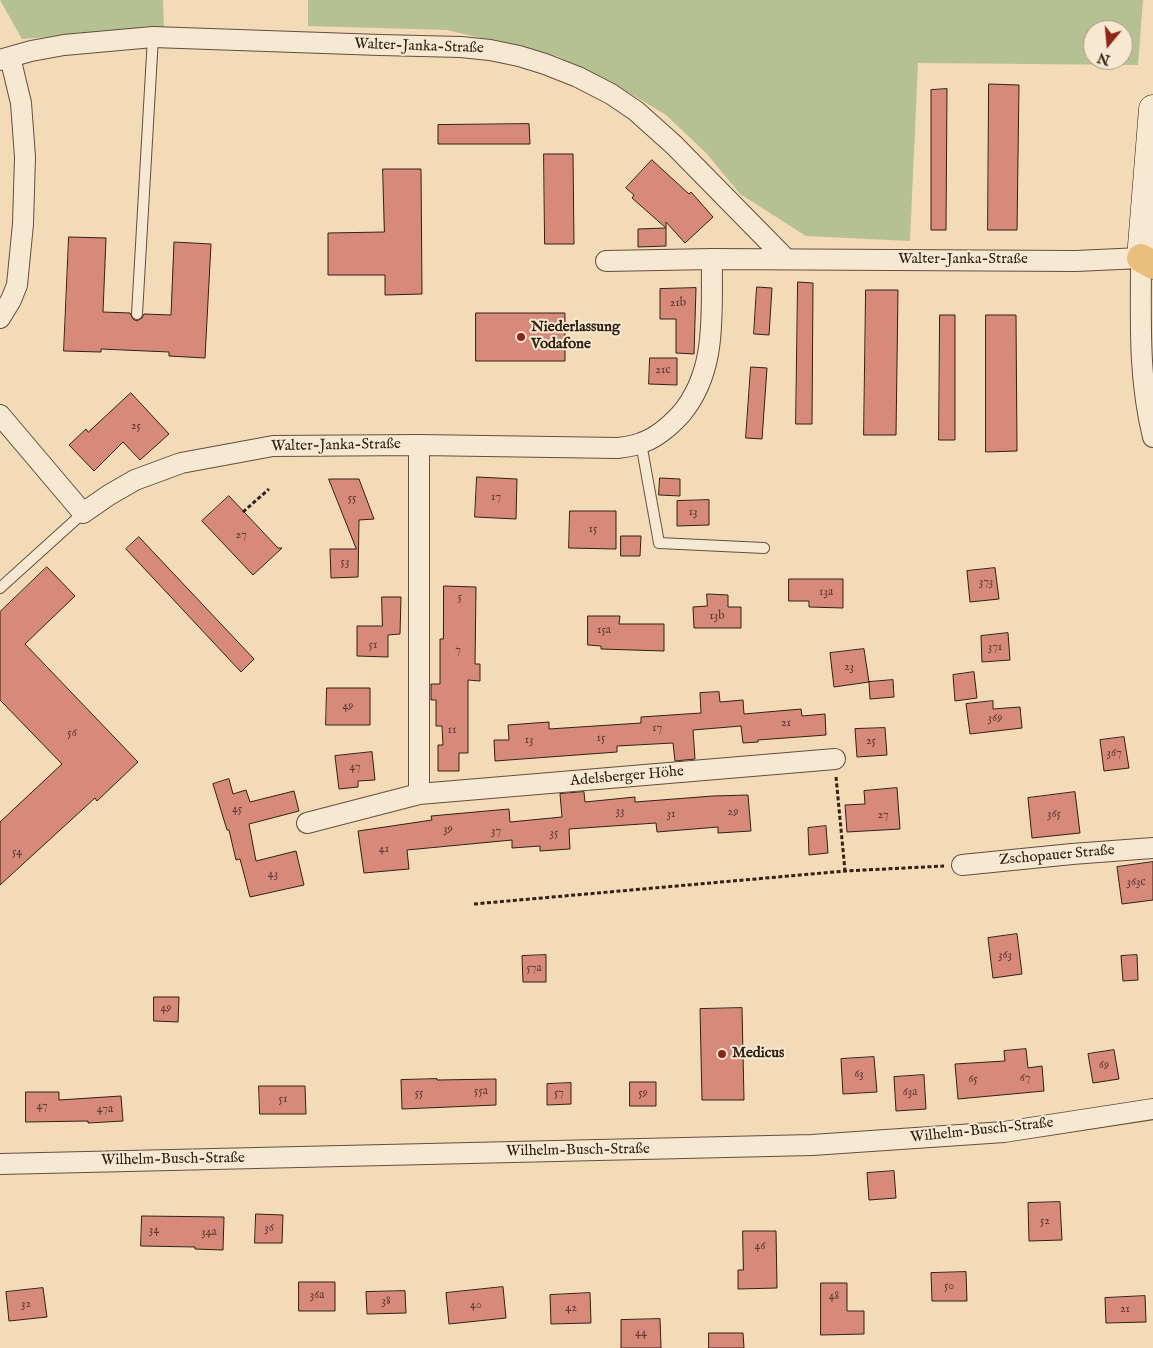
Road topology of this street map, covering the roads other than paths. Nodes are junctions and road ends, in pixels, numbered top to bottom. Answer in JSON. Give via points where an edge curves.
{"nodes":[{"id":1,"x":153,"y":37,"type":"junction"},
{"id":2,"x":5,"y":58,"type":"edge"},
{"id":3,"x":1153,"y":109,"type":"edge"},
{"id":4,"x":712,"y":259,"type":"junction"},
{"id":5,"x":786,"y":259,"type":"junction"},
{"id":6,"x":1149,"y":260,"type":"edge"},
{"id":7,"x":606,"y":261,"type":"dead end"},
{"id":8,"x":137,"y":314,"type":"dead end"},
{"id":9,"x":0,"y":318,"type":"edge"},
{"id":10,"x":0,"y":416,"type":"edge"},
{"id":11,"x":1153,"y":437,"type":"edge"},
{"id":12,"x":641,"y":443,"type":"junction"},
{"id":13,"x":419,"y":445,"type":"junction"},
{"id":14,"x":83,"y":513,"type":"junction"},
{"id":15,"x":764,"y":548,"type":"dead end"},
{"id":16,"x":0,"y":588,"type":"edge"},
{"id":17,"x":835,"y":759,"type":"road end"},
{"id":18,"x":419,"y":794,"type":"junction"},
{"id":19,"x":307,"y":823,"type":"dead end"},
{"id":20,"x":1153,"y":848,"type":"edge"},
{"id":21,"x":962,"y":865,"type":"road end"},
{"id":22,"x":1153,"y":1109,"type":"edge"},
{"id":23,"x":0,"y":1164,"type":"edge"}],
"edges":[{"from":1,"to":2,"type":"street","name":"Walter-Janka-Straße","via":[[64,45]]},
{"from":1,"to":5,"type":"street","name":"Walter-Janka-Straße","via":[[461,47],[490,50],[545,64],[611,94],[636,111]]},
{"from":1,"to":8,"type":"lane"},
{"from":2,"to":9,"type":"street","name":"Walter-Janka-Straße","via":[[22,113],[25,158],[19,269],[11,300]]},
{"from":3,"to":6,"type":"street"},
{"from":4,"to":5,"type":"street","name":"Walter-Janka-Straße"},
{"from":4,"to":7,"type":"street","name":"Walter-Janka-Straße"},
{"from":4,"to":12,"type":"street","name":"Walter-Janka-Straße","via":[[708,358],[702,378],[694,396],[677,419]]},
{"from":5,"to":6,"type":"street","name":"Walter-Janka-Straße"},
{"from":6,"to":11,"type":"street","via":[[1140,341],[1146,409]]},
{"from":10,"to":14,"type":"street"},
{"from":12,"to":13,"type":"street","name":"Walter-Janka-Straße","via":[[618,448]]},
{"from":12,"to":15,"type":"lane","via":[[659,543]]},
{"from":13,"to":14,"type":"street","name":"Walter-Janka-Straße","via":[[273,446],[181,463],[135,480]]},
{"from":13,"to":18,"type":"street"},
{"from":14,"to":16,"type":"lane"},
{"from":17,"to":18,"type":"street","name":"Adelsberger Höhe"},
{"from":18,"to":19,"type":"street","name":"Adelsberger Höhe"},
{"from":20,"to":21,"type":"street","name":"Zschopauer Straße"},
{"from":22,"to":23,"type":"street","name":"Wilhelm-Busch-Straße","via":[[1004,1132],[812,1145]]}]}
